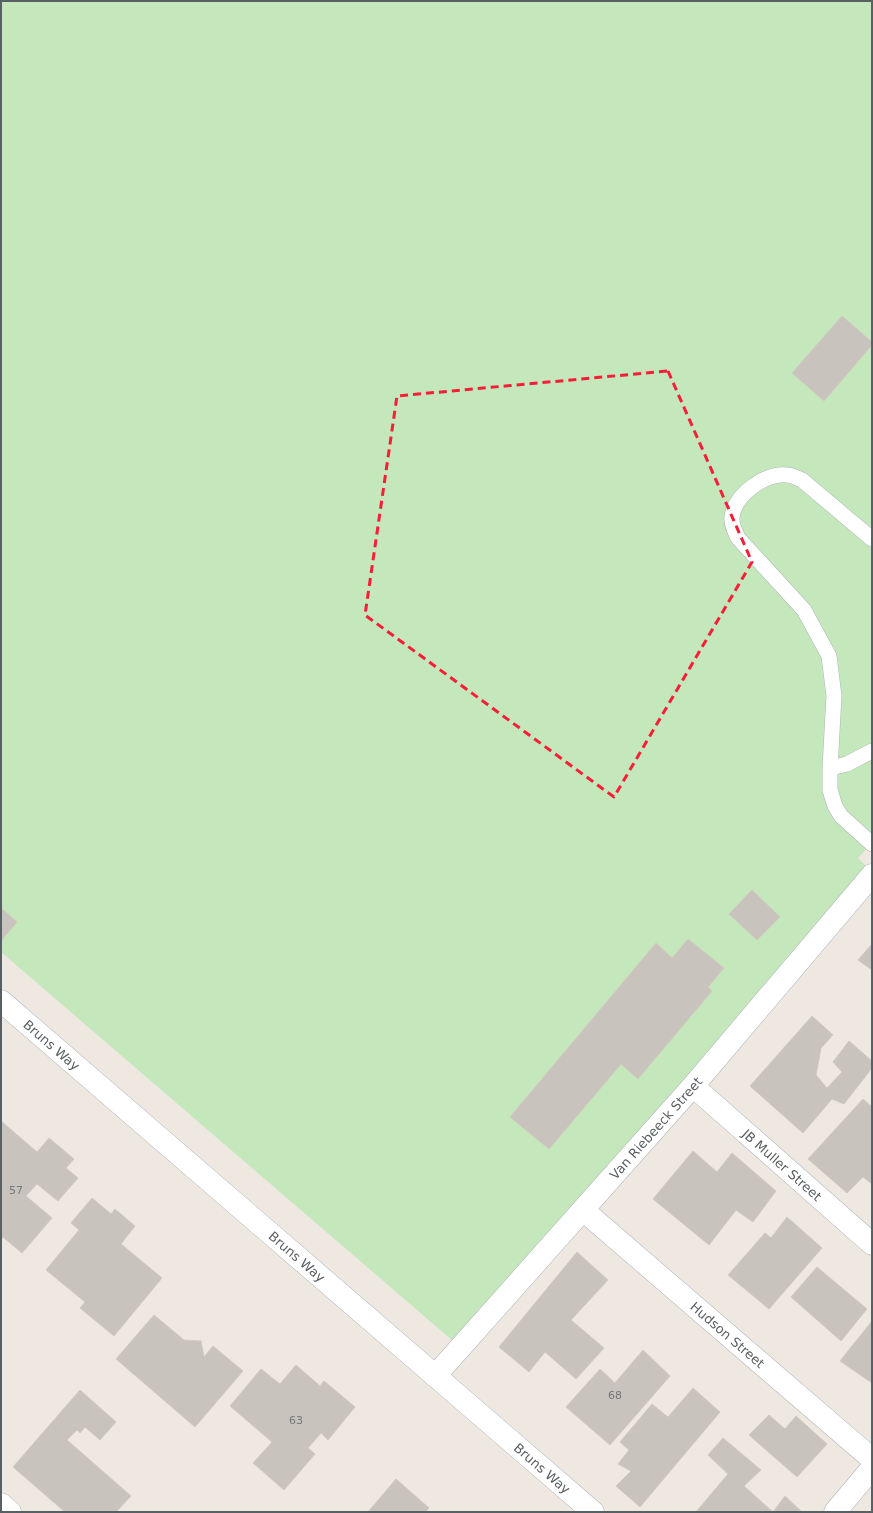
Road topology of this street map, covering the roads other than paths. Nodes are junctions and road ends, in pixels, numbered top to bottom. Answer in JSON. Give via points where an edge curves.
{"nodes":[{"id":1,"x":872,"y":539,"type":"edge"},
{"id":2,"x":872,"y":752,"type":"edge"},
{"id":3,"x":830,"y":768,"type":"junction"},
{"id":4,"x":872,"y":844,"type":"edge"},
{"id":5,"x":872,"y":876,"type":"edge"},
{"id":6,"x":1,"y":1001,"type":"edge"},
{"id":7,"x":693,"y":1086,"type":"junction"},
{"id":8,"x":583,"y":1210,"type":"junction"},
{"id":9,"x":872,"y":1244,"type":"edge"},
{"id":10,"x":435,"y":1376,"type":"junction"},
{"id":11,"x":872,"y":1459,"type":"edge"},
{"id":12,"x":872,"y":1468,"type":"edge"},
{"id":13,"x":1,"y":1504,"type":"edge"},
{"id":14,"x":10,"y":1512,"type":"edge"},
{"id":15,"x":593,"y":1512,"type":"edge"},
{"id":16,"x":834,"y":1512,"type":"edge"}],
"edges":[{"from":1,"to":3,"type":"lane","via":[[802,480],[790,474],[767,478],[747,492],[736,505],[732,518],[738,538],[804,610],[828,656],[834,696]]},
{"from":2,"to":3,"type":"lane","via":[[847,764]]},
{"from":3,"to":4,"type":"lane","via":[[830,790],[835,806],[841,816]]},
{"from":5,"to":7,"type":"street","name":"Van Riebeeck Street"},
{"from":6,"to":10,"type":"street","name":"Bruns Way"},
{"from":7,"to":8,"type":"street","name":"Van Riebeeck Street"},
{"from":7,"to":9,"type":"street","name":"JB Muller Street"},
{"from":8,"to":10,"type":"street","name":"Van Riebeeck Street"},
{"from":8,"to":11,"type":"street","name":"Hudson Street"},
{"from":10,"to":15,"type":"street","name":"Bruns Way"},
{"from":12,"to":16,"type":"street"},
{"from":13,"to":14,"type":"street"}]}
